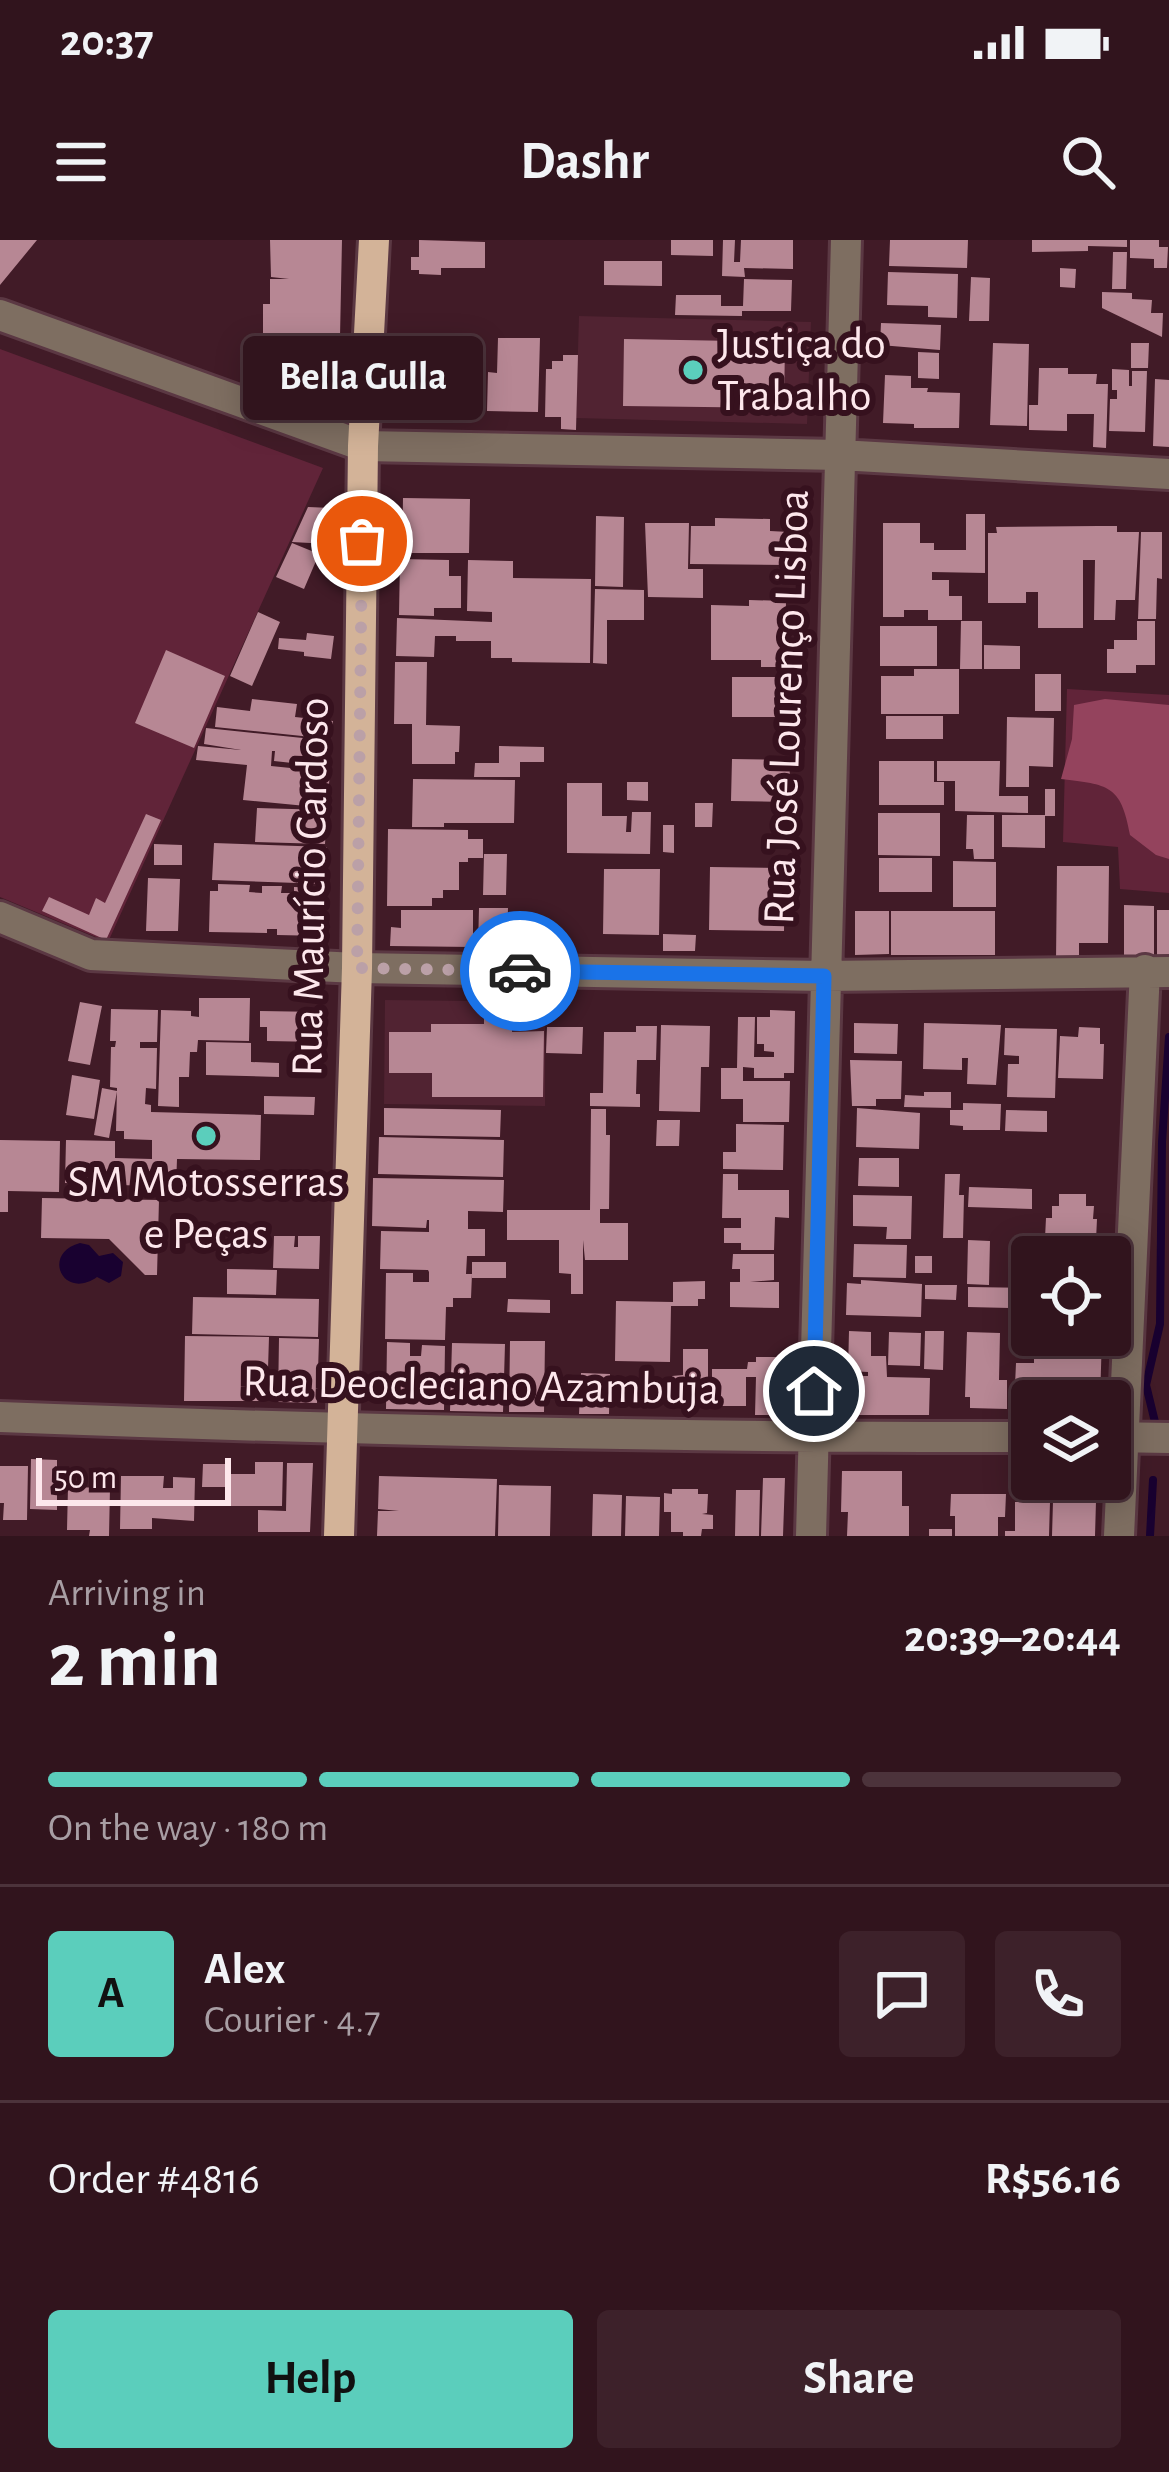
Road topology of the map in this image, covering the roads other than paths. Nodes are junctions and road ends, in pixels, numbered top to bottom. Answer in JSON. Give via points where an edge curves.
{"nodes":[{"id":1,"x":374,"y":240,"type":"edge"},
{"id":2,"x":845,"y":240,"type":"edge"},
{"id":3,"x":0,"y":315,"type":"edge"},
{"id":4,"x":363,"y":446,"type":"junction"},
{"id":5,"x":840,"y":455,"type":"junction"},
{"id":6,"x":1169,"y":474,"type":"edge"},
{"id":7,"x":0,"y":917,"type":"edge"},
{"id":8,"x":357,"y":968,"type":"junction"},
{"id":9,"x":1157,"y":971,"type":"edge"},
{"id":10,"x":824,"y":976,"type":"junction"},
{"id":11,"x":1121,"y":1380,"type":"edge"},
{"id":12,"x":0,"y":1417,"type":"edge"},
{"id":13,"x":340,"y":1430,"type":"junction"},
{"id":14,"x":1011,"y":1437,"type":"edge"},
{"id":15,"x":1131,"y":1437,"type":"edge"},
{"id":16,"x":812,"y":1438,"type":"junction"},
{"id":17,"x":1169,"y":1438,"type":"edge"},
{"id":18,"x":1118,"y":1500,"type":"edge"},
{"id":19,"x":339,"y":1536,"type":"edge"},
{"id":20,"x":811,"y":1536,"type":"edge"},
{"id":21,"x":1119,"y":1536,"type":"edge"}],
"edges":[{"from":1,"to":4,"type":"main road","name":"Rua Maurício Cardoso"},
{"from":2,"to":5,"type":"street","name":"Rua José Lourenço Lisboa"},
{"from":3,"to":4,"type":"street"},
{"from":4,"to":5,"type":"street"},
{"from":4,"to":8,"type":"main road","name":"Rua Maurício Cardoso"},
{"from":5,"to":6,"type":"street"},
{"from":5,"to":10,"type":"street","name":"Rua José Lourenço Lisboa"},
{"from":7,"to":8,"type":"street","via":[[91,955]]},
{"from":8,"to":10,"type":"street"},
{"from":8,"to":13,"type":"main road","name":"Rua Maurício Cardoso"},
{"from":9,"to":10,"type":"street"},
{"from":9,"to":11,"type":"street"},
{"from":10,"to":16,"type":"street","name":"Rua José Lourenço Lisboa"},
{"from":12,"to":13,"type":"street","name":"Rua Deocleciano Azambuja"},
{"from":13,"to":16,"type":"street","name":"Rua Deocleciano Azambuja"},
{"from":13,"to":19,"type":"main road","name":"Rua Maurício Cardoso"},
{"from":14,"to":16,"type":"street","name":"Rua Deocleciano Azambuja"},
{"from":15,"to":17,"type":"street"},
{"from":16,"to":20,"type":"street","name":"Rua José Lourenço Lisboa"},
{"from":18,"to":21,"type":"street"}]}
